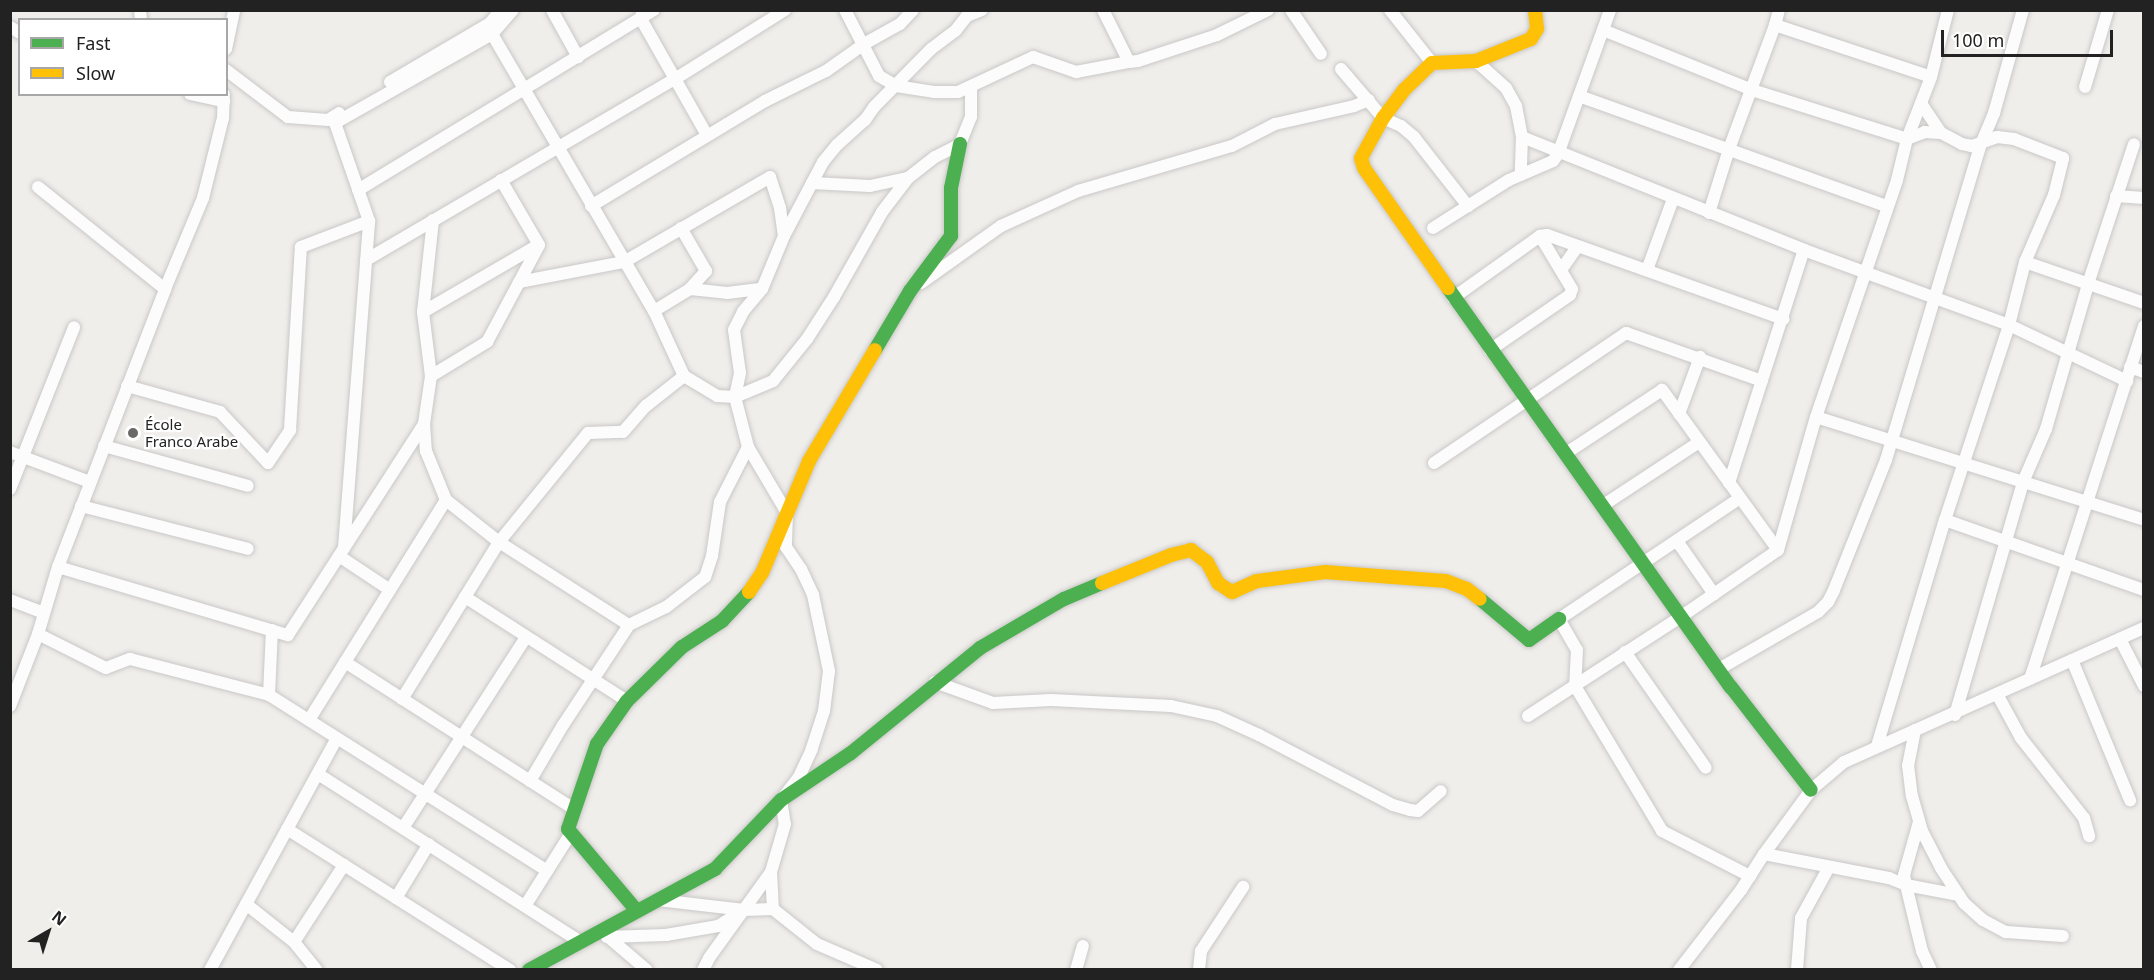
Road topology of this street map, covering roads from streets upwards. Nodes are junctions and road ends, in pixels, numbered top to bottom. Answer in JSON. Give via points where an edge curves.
{"nodes":[{"id":1,"x":234,"y":10,"type":"edge"},
{"id":2,"x":501,"y":10,"type":"edge"},
{"id":3,"x":513,"y":10,"type":"edge"},
{"id":4,"x":552,"y":10,"type":"edge"},
{"id":5,"x":654,"y":10,"type":"edge"},
{"id":6,"x":785,"y":10,"type":"edge"},
{"id":7,"x":845,"y":10,"type":"edge"},
{"id":8,"x":913,"y":10,"type":"edge"},
{"id":9,"x":982,"y":10,"type":"edge"},
{"id":10,"x":1103,"y":10,"type":"edge"},
{"id":11,"x":1268,"y":10,"type":"edge"},
{"id":12,"x":1291,"y":10,"type":"edge"},
{"id":13,"x":1390,"y":10,"type":"edge"},
{"id":14,"x":1535,"y":10,"type":"edge"},
{"id":15,"x":1610,"y":10,"type":"edge"},
{"id":16,"x":1779,"y":10,"type":"edge"},
{"id":17,"x":1948,"y":10,"type":"edge"},
{"id":18,"x":2022,"y":10,"type":"edge"},
{"id":19,"x":2108,"y":10,"type":"edge"},
{"id":20,"x":641,"y":15,"type":"edge"},
{"id":21,"x":1775,"y":25,"type":"junction"},
{"id":22,"x":1603,"y":30,"type":"junction"},
{"id":23,"x":492,"y":34,"type":"junction"},
{"id":24,"x":228,"y":40,"type":"edge"},
{"id":25,"x":864,"y":44,"type":"junction"},
{"id":26,"x":1320,"y":54,"type":"dead end"},
{"id":27,"x":578,"y":57,"type":"junction"},
{"id":28,"x":1476,"y":61,"type":"junction"},
{"id":29,"x":1129,"y":62,"type":"junction"},
{"id":30,"x":1432,"y":63,"type":"junction"},
{"id":31,"x":1341,"y":69,"type":"dead end"},
{"id":32,"x":228,"y":72,"type":"edge"},
{"id":33,"x":1931,"y":77,"type":"junction"},
{"id":34,"x":675,"y":79,"type":"junction"},
{"id":35,"x":896,"y":86,"type":"junction"},
{"id":36,"x":971,"y":87,"type":"junction"},
{"id":37,"x":2085,"y":87,"type":"dead end"},
{"id":38,"x":524,"y":90,"type":"junction"},
{"id":39,"x":1752,"y":90,"type":"junction"},
{"id":40,"x":207,"y":96,"type":"edge"},
{"id":41,"x":1579,"y":96,"type":"junction"},
{"id":42,"x":224,"y":98,"type":"edge"},
{"id":43,"x":1369,"y":100,"type":"junction"},
{"id":44,"x":1921,"y":103,"type":"junction"},
{"id":45,"x":1383,"y":118,"type":"junction"},
{"id":46,"x":1941,"y":133,"type":"junction"},
{"id":47,"x":707,"y":135,"type":"junction"},
{"id":48,"x":1522,"y":137,"type":"junction"},
{"id":49,"x":1907,"y":139,"type":"junction"},
{"id":50,"x":960,"y":144,"type":"junction"},
{"id":51,"x":1981,"y":144,"type":"junction"},
{"id":52,"x":2134,"y":144,"type":"dead end"},
{"id":53,"x":557,"y":146,"type":"junction"},
{"id":54,"x":1729,"y":149,"type":"junction"},
{"id":55,"x":1558,"y":154,"type":"junction"},
{"id":56,"x":1521,"y":175,"type":"junction"},
{"id":57,"x":908,"y":178,"type":"junction"},
{"id":58,"x":501,"y":180,"type":"junction"},
{"id":59,"x":812,"y":183,"type":"junction"},
{"id":60,"x":38,"y":187,"type":"dead end"},
{"id":61,"x":358,"y":190,"type":"junction"},
{"id":62,"x":2116,"y":196,"type":"junction"},
{"id":63,"x":2144,"y":198,"type":"edge"},
{"id":64,"x":1673,"y":199,"type":"junction"},
{"id":65,"x":591,"y":206,"type":"junction"},
{"id":66,"x":1468,"y":206,"type":"junction"},
{"id":67,"x":1887,"y":206,"type":"junction"},
{"id":68,"x":1709,"y":213,"type":"junction"},
{"id":69,"x":369,"y":220,"type":"junction"},
{"id":70,"x":434,"y":220,"type":"junction"},
{"id":71,"x":681,"y":228,"type":"junction"},
{"id":72,"x":1433,"y":228,"type":"dead end"},
{"id":73,"x":784,"y":236,"type":"junction"},
{"id":74,"x":1540,"y":236,"type":"junction"},
{"id":75,"x":539,"y":245,"type":"junction"},
{"id":76,"x":1578,"y":246,"type":"junction"},
{"id":77,"x":1804,"y":250,"type":"junction"},
{"id":78,"x":366,"y":260,"type":"junction"},
{"id":79,"x":624,"y":261,"type":"junction"},
{"id":80,"x":2025,"y":262,"type":"junction"},
{"id":81,"x":1560,"y":270,"type":"junction"},
{"id":82,"x":1647,"y":270,"type":"junction"},
{"id":83,"x":1867,"y":272,"type":"junction"},
{"id":84,"x":519,"y":282,"type":"junction"},
{"id":85,"x":2088,"y":284,"type":"junction"},
{"id":86,"x":165,"y":289,"type":"junction"},
{"id":87,"x":690,"y":289,"type":"junction"},
{"id":88,"x":762,"y":289,"type":"junction"},
{"id":89,"x":910,"y":291,"type":"junction"},
{"id":90,"x":1453,"y":298,"type":"junction"},
{"id":91,"x":1936,"y":299,"type":"junction"},
{"id":92,"x":2144,"y":303,"type":"edge"},
{"id":93,"x":654,"y":311,"type":"junction"},
{"id":94,"x":423,"y":312,"type":"junction"},
{"id":95,"x":1783,"y":319,"type":"junction"},
{"id":96,"x":2009,"y":325,"type":"junction"},
{"id":97,"x":2144,"y":326,"type":"edge"},
{"id":98,"x":74,"y":327,"type":"dead end"},
{"id":99,"x":1490,"y":350,"type":"junction"},
{"id":100,"x":2069,"y":352,"type":"junction"},
{"id":101,"x":1700,"y":357,"type":"junction"},
{"id":102,"x":2130,"y":367,"type":"junction"},
{"id":103,"x":2144,"y":372,"type":"edge"},
{"id":104,"x":431,"y":376,"type":"junction"},
{"id":105,"x":684,"y":376,"type":"junction"},
{"id":106,"x":1762,"y":381,"type":"junction"},
{"id":107,"x":2127,"y":381,"type":"junction"},
{"id":108,"x":127,"y":386,"type":"junction"},
{"id":109,"x":735,"y":396,"type":"junction"},
{"id":110,"x":1527,"y":400,"type":"junction"},
{"id":111,"x":1679,"y":414,"type":"junction"},
{"id":112,"x":1816,"y":417,"type":"junction"},
{"id":113,"x":424,"y":424,"type":"junction"},
{"id":114,"x":1891,"y":440,"type":"junction"},
{"id":115,"x":1699,"y":442,"type":"junction"},
{"id":116,"x":104,"y":446,"type":"junction"},
{"id":117,"x":748,"y":447,"type":"junction"},
{"id":118,"x":10,"y":452,"type":"edge"},
{"id":119,"x":1565,"y":454,"type":"junction"},
{"id":120,"x":23,"y":457,"type":"junction"},
{"id":121,"x":1434,"y":463,"type":"dead end"},
{"id":122,"x":1963,"y":463,"type":"junction"},
{"id":123,"x":90,"y":482,"type":"junction"},
{"id":124,"x":2023,"y":482,"type":"junction"},
{"id":125,"x":1729,"y":483,"type":"junction"},
{"id":126,"x":248,"y":486,"type":"dead end"},
{"id":127,"x":10,"y":489,"type":"edge"},
{"id":128,"x":1740,"y":498,"type":"junction"},
{"id":129,"x":446,"y":500,"type":"junction"},
{"id":130,"x":2087,"y":502,"type":"junction"},
{"id":131,"x":1602,"y":506,"type":"junction"},
{"id":132,"x":81,"y":507,"type":"junction"},
{"id":133,"x":787,"y":513,"type":"junction"},
{"id":134,"x":1945,"y":520,"type":"junction"},
{"id":135,"x":2144,"y":520,"type":"edge"},
{"id":136,"x":2008,"y":540,"type":"junction"},
{"id":137,"x":1677,"y":541,"type":"junction"},
{"id":138,"x":499,"y":542,"type":"junction"},
{"id":139,"x":248,"y":549,"type":"dead end"},
{"id":140,"x":1778,"y":550,"type":"junction"},
{"id":141,"x":342,"y":552,"type":"junction"},
{"id":142,"x":2066,"y":562,"type":"junction"},
{"id":143,"x":1644,"y":565,"type":"junction"},
{"id":144,"x":58,"y":567,"type":"junction"},
{"id":145,"x":390,"y":590,"type":"junction"},
{"id":146,"x":2144,"y":590,"type":"edge"},
{"id":147,"x":1714,"y":594,"type":"junction"},
{"id":148,"x":465,"y":597,"type":"junction"},
{"id":149,"x":10,"y":600,"type":"edge"},
{"id":150,"x":42,"y":612,"type":"junction"},
{"id":151,"x":1682,"y":616,"type":"junction"},
{"id":152,"x":1559,"y":619,"type":"junction"},
{"id":153,"x":629,"y":625,"type":"junction"},
{"id":154,"x":2144,"y":628,"type":"edge"},
{"id":155,"x":272,"y":630,"type":"junction"},
{"id":156,"x":38,"y":634,"type":"junction"},
{"id":157,"x":526,"y":637,"type":"junction"},
{"id":158,"x":2120,"y":639,"type":"junction"},
{"id":159,"x":1625,"y":652,"type":"junction"},
{"id":160,"x":2072,"y":660,"type":"junction"},
{"id":161,"x":345,"y":662,"type":"junction"},
{"id":162,"x":1719,"y":669,"type":"junction"},
{"id":163,"x":15,"y":677,"type":"edge"},
{"id":164,"x":593,"y":679,"type":"junction"},
{"id":165,"x":2030,"y":679,"type":"junction"},
{"id":166,"x":935,"y":682,"type":"junction"},
{"id":167,"x":1575,"y":686,"type":"junction"},
{"id":168,"x":2144,"y":686,"type":"edge"},
{"id":169,"x":1997,"y":694,"type":"junction"},
{"id":170,"x":269,"y":695,"type":"junction"},
{"id":171,"x":402,"y":699,"type":"junction"},
{"id":172,"x":627,"y":701,"type":"junction"},
{"id":173,"x":10,"y":706,"type":"edge"},
{"id":174,"x":1955,"y":715,"type":"junction"},
{"id":175,"x":1528,"y":716,"type":"dead end"},
{"id":176,"x":309,"y":720,"type":"junction"},
{"id":177,"x":1915,"y":730,"type":"junction"},
{"id":178,"x":461,"y":737,"type":"junction"},
{"id":179,"x":337,"y":738,"type":"junction"},
{"id":180,"x":1877,"y":746,"type":"junction"},
{"id":181,"x":1706,"y":768,"type":"dead end"},
{"id":182,"x":318,"y":774,"type":"junction"},
{"id":183,"x":530,"y":781,"type":"junction"},
{"id":184,"x":1441,"y":790,"type":"dead end"},
{"id":185,"x":1811,"y":790,"type":"junction"},
{"id":186,"x":425,"y":794,"type":"junction"},
{"id":187,"x":781,"y":800,"type":"junction"},
{"id":188,"x":2130,"y":800,"type":"dead end"},
{"id":189,"x":573,"y":809,"type":"junction"},
{"id":190,"x":1919,"y":821,"type":"junction"},
{"id":191,"x":403,"y":828,"type":"junction"},
{"id":192,"x":287,"y":829,"type":"junction"},
{"id":193,"x":571,"y":833,"type":"junction"},
{"id":194,"x":2089,"y":836,"type":"dead end"},
{"id":195,"x":429,"y":844,"type":"junction"},
{"id":196,"x":1764,"y":854,"type":"junction"},
{"id":197,"x":344,"y":865,"type":"junction"},
{"id":198,"x":1829,"y":867,"type":"junction"},
{"id":199,"x":547,"y":871,"type":"junction"},
{"id":200,"x":771,"y":872,"type":"junction"},
{"id":201,"x":1750,"y":876,"type":"junction"},
{"id":202,"x":1906,"y":885,"type":"junction"},
{"id":203,"x":1243,"y":887,"type":"dead end"},
{"id":204,"x":1959,"y":895,"type":"junction"},
{"id":205,"x":396,"y":898,"type":"junction"},
{"id":206,"x":658,"y":900,"type":"junction"},
{"id":207,"x":246,"y":904,"type":"junction"},
{"id":208,"x":525,"y":906,"type":"junction"},
{"id":209,"x":773,"y":909,"type":"junction"},
{"id":210,"x":744,"y":910,"type":"junction"},
{"id":211,"x":637,"y":911,"type":"junction"},
{"id":212,"x":604,"y":934,"type":"junction"},
{"id":213,"x":2063,"y":936,"type":"dead end"},
{"id":214,"x":294,"y":942,"type":"junction"},
{"id":215,"x":581,"y":942,"type":"junction"},
{"id":216,"x":1083,"y":946,"type":"dead end"},
{"id":217,"x":311,"y":968,"type":"edge"},
{"id":218,"x":210,"y":969,"type":"edge"},
{"id":219,"x":510,"y":969,"type":"edge"},
{"id":220,"x":529,"y":969,"type":"edge"},
{"id":221,"x":647,"y":969,"type":"edge"},
{"id":222,"x":703,"y":969,"type":"edge"},
{"id":223,"x":877,"y":969,"type":"edge"},
{"id":224,"x":1076,"y":969,"type":"edge"},
{"id":225,"x":1199,"y":969,"type":"edge"},
{"id":226,"x":1679,"y":969,"type":"edge"},
{"id":227,"x":1797,"y":969,"type":"edge"},
{"id":228,"x":1931,"y":969,"type":"edge"}],
"edges":[{"from":1,"to":24,"type":"street"},
{"from":2,"to":32,"type":"street","via":[[490,23],[328,120],[288,117]]},
{"from":3,"to":23,"type":"street"},
{"from":4,"to":27,"type":"street"},
{"from":5,"to":20,"type":"street"},
{"from":6,"to":34,"type":"street"},
{"from":7,"to":25,"type":"street"},
{"from":8,"to":25,"type":"street","via":[[900,24]]},
{"from":9,"to":35,"type":"street","via":[[967,16]]},
{"from":10,"to":29,"type":"street"},
{"from":11,"to":29,"type":"street","via":[[1217,35]]},
{"from":12,"to":26,"type":"street"},
{"from":13,"to":30,"type":"street"},
{"from":14,"to":28,"type":"street","via":[[1537,28],[1531,39]]},
{"from":15,"to":22,"type":"street"},
{"from":16,"to":21,"type":"street"},
{"from":17,"to":33,"type":"street"},
{"from":18,"to":51,"type":"street","via":[[1994,113]]},
{"from":19,"to":37,"type":"street"},
{"from":20,"to":27,"type":"street"},
{"from":20,"to":34,"type":"street"},
{"from":21,"to":33,"type":"street"},
{"from":21,"to":39,"type":"street"},
{"from":22,"to":39,"type":"street"},
{"from":22,"to":41,"type":"street"},
{"from":23,"to":38,"type":"street"},
{"from":23,"to":61,"type":"street","via":[[335,123]]},
{"from":25,"to":35,"type":"street","via":[[879,76]]},
{"from":25,"to":47,"type":"street","via":[[826,70]]},
{"from":27,"to":38,"type":"street"},
{"from":28,"to":30,"type":"street"},
{"from":28,"to":48,"type":"street","via":[[1506,88],[1516,106]]},
{"from":29,"to":36,"type":"street","via":[[1076,72],[1034,57]]},
{"from":30,"to":45,"type":"street"},
{"from":31,"to":43,"type":"street"},
{"from":33,"to":44,"type":"street"},
{"from":34,"to":47,"type":"street"},
{"from":34,"to":53,"type":"street"},
{"from":35,"to":36,"type":"street","via":[[934,92],[958,92]]},
{"from":35,"to":59,"type":"street","via":[[837,145]]},
{"from":36,"to":50,"type":"street","via":[[971,117]]},
{"from":38,"to":53,"type":"street"},
{"from":38,"to":61,"type":"street"},
{"from":39,"to":49,"type":"street"},
{"from":39,"to":54,"type":"street"},
{"from":40,"to":42,"type":"street"},
{"from":41,"to":54,"type":"street"},
{"from":41,"to":55,"type":"street"},
{"from":42,"to":86,"type":"street","via":[[223,118],[203,198]]},
{"from":43,"to":45,"type":"street"},
{"from":43,"to":89,"type":"street","via":[[1275,124],[1232,146],[1078,191],[1001,226]]},
{"from":44,"to":46,"type":"street"},
{"from":44,"to":49,"type":"street"},
{"from":45,"to":66,"type":"street","via":[[1414,136]]},
{"from":45,"to":90,"type":"street","via":[[1361,159],[1364,168]]},
{"from":46,"to":49,"type":"street","via":[[1925,132]]},
{"from":46,"to":51,"type":"street","via":[[1962,144]]},
{"from":47,"to":65,"type":"street"},
{"from":48,"to":55,"type":"street"},
{"from":48,"to":56,"type":"street"},
{"from":49,"to":67,"type":"street"},
{"from":50,"to":57,"type":"street"},
{"from":50,"to":89,"type":"street","via":[[951,188],[951,236]]},
{"from":51,"to":80,"type":"street","via":[[1997,137],[2063,158],[2054,195]]},
{"from":51,"to":91,"type":"street"},
{"from":52,"to":62,"type":"street"},
{"from":53,"to":58,"type":"street"},
{"from":53,"to":65,"type":"street"},
{"from":54,"to":67,"type":"street"},
{"from":54,"to":68,"type":"street"},
{"from":55,"to":56,"type":"street","via":[[1553,161]]},
{"from":55,"to":64,"type":"street"},
{"from":56,"to":66,"type":"street"},
{"from":57,"to":59,"type":"street","via":[[870,186]]},
{"from":57,"to":109,"type":"street","via":[[882,212],[807,339],[773,381]]},
{"from":58,"to":70,"type":"street"},
{"from":58,"to":75,"type":"street"},
{"from":59,"to":73,"type":"street"},
{"from":60,"to":86,"type":"street"},
{"from":61,"to":69,"type":"street"},
{"from":62,"to":63,"type":"street"},
{"from":62,"to":85,"type":"street"},
{"from":64,"to":68,"type":"street"},
{"from":64,"to":82,"type":"street"},
{"from":65,"to":79,"type":"street"},
{"from":66,"to":72,"type":"street"},
{"from":67,"to":83,"type":"street"},
{"from":68,"to":77,"type":"street"},
{"from":69,"to":78,"type":"street"},
{"from":69,"to":108,"type":"street","via":[[301,246],[290,430],[268,463],[220,412]]},
{"from":70,"to":78,"type":"street"},
{"from":70,"to":94,"type":"street"},
{"from":71,"to":73,"type":"street","via":[[770,177]]},
{"from":71,"to":79,"type":"street"},
{"from":71,"to":87,"type":"street","via":[[706,271]]},
{"from":73,"to":88,"type":"street"},
{"from":74,"to":76,"type":"street"},
{"from":74,"to":81,"type":"street"},
{"from":74,"to":90,"type":"street"},
{"from":75,"to":84,"type":"street"},
{"from":75,"to":94,"type":"street"},
{"from":76,"to":81,"type":"street"},
{"from":76,"to":82,"type":"street"},
{"from":77,"to":83,"type":"street"},
{"from":77,"to":95,"type":"street"},
{"from":78,"to":141,"type":"street"},
{"from":79,"to":84,"type":"street"},
{"from":79,"to":93,"type":"street"},
{"from":80,"to":85,"type":"street"},
{"from":80,"to":96,"type":"street"},
{"from":81,"to":99,"type":"street","via":[[1572,289],[1570,295]]},
{"from":82,"to":95,"type":"street"},
{"from":83,"to":91,"type":"street"},
{"from":83,"to":112,"type":"street"},
{"from":84,"to":104,"type":"street","via":[[487,342]]},
{"from":85,"to":92,"type":"street"},
{"from":85,"to":100,"type":"street"},
{"from":86,"to":108,"type":"street"},
{"from":87,"to":88,"type":"street","via":[[727,293]]},
{"from":87,"to":93,"type":"street"},
{"from":88,"to":109,"type":"street","via":[[734,330],[740,373]]},
{"from":89,"to":133,"type":"street","via":[[809,461]]},
{"from":90,"to":99,"type":"street"},
{"from":91,"to":96,"type":"street"},
{"from":91,"to":114,"type":"street"},
{"from":93,"to":105,"type":"street"},
{"from":94,"to":104,"type":"street"},
{"from":95,"to":106,"type":"street"},
{"from":96,"to":100,"type":"street"},
{"from":96,"to":122,"type":"street"},
{"from":97,"to":102,"type":"street"},
{"from":98,"to":120,"type":"street"},
{"from":99,"to":110,"type":"street"},
{"from":100,"to":107,"type":"street"},
{"from":100,"to":124,"type":"street","via":[[2046,429]]},
{"from":101,"to":106,"type":"street"},
{"from":101,"to":110,"type":"street","via":[[1626,333]]},
{"from":101,"to":111,"type":"street"},
{"from":102,"to":103,"type":"street"},
{"from":102,"to":107,"type":"street"},
{"from":104,"to":113,"type":"street"},
{"from":105,"to":109,"type":"street","via":[[717,396]]},
{"from":105,"to":138,"type":"street","via":[[646,406],[623,432],[588,434]]},
{"from":106,"to":125,"type":"street"},
{"from":107,"to":130,"type":"street"},
{"from":108,"to":116,"type":"street"},
{"from":109,"to":117,"type":"street"},
{"from":110,"to":119,"type":"street"},
{"from":110,"to":121,"type":"street"},
{"from":111,"to":115,"type":"street"},
{"from":111,"to":119,"type":"street","via":[[1662,390]]},
{"from":112,"to":114,"type":"street"},
{"from":112,"to":140,"type":"street"},
{"from":113,"to":129,"type":"street","via":[[426,451]]},
{"from":113,"to":141,"type":"street"},
{"from":114,"to":122,"type":"street"},
{"from":114,"to":162,"type":"street","via":[[1878,484],[1828,602],[1818,612]]},
{"from":115,"to":125,"type":"street"},
{"from":115,"to":131,"type":"street"},
{"from":116,"to":123,"type":"street"},
{"from":116,"to":126,"type":"street"},
{"from":117,"to":133,"type":"street"},
{"from":117,"to":153,"type":"street","via":[[720,502],[705,577],[666,607]]},
{"from":118,"to":120,"type":"street"},
{"from":119,"to":131,"type":"street"},
{"from":120,"to":123,"type":"street"},
{"from":120,"to":127,"type":"street"},
{"from":122,"to":124,"type":"street"},
{"from":122,"to":134,"type":"street"},
{"from":123,"to":132,"type":"street"},
{"from":124,"to":130,"type":"street"},
{"from":124,"to":136,"type":"street"},
{"from":125,"to":128,"type":"street"},
{"from":128,"to":137,"type":"street"},
{"from":128,"to":140,"type":"street"},
{"from":129,"to":138,"type":"street"},
{"from":129,"to":145,"type":"street"},
{"from":130,"to":135,"type":"street"},
{"from":130,"to":142,"type":"street"},
{"from":131,"to":143,"type":"street"},
{"from":132,"to":139,"type":"street"},
{"from":132,"to":144,"type":"street"},
{"from":133,"to":172,"type":"street","via":[[762,573],[744,599],[722,621],[682,647]]},
{"from":133,"to":187,"type":"street","via":[[786,547],[813,595],[829,671],[824,711],[812,749],[799,777]]},
{"from":134,"to":136,"type":"street"},
{"from":134,"to":180,"type":"street"},
{"from":136,"to":142,"type":"street"},
{"from":136,"to":174,"type":"street"},
{"from":137,"to":143,"type":"street"},
{"from":137,"to":147,"type":"street"},
{"from":138,"to":148,"type":"street"},
{"from":138,"to":153,"type":"street"},
{"from":140,"to":147,"type":"street"},
{"from":141,"to":145,"type":"street"},
{"from":141,"to":155,"type":"street","via":[[288,634]]},
{"from":142,"to":146,"type":"street"},
{"from":142,"to":165,"type":"street"},
{"from":143,"to":151,"type":"street"},
{"from":143,"to":152,"type":"street"},
{"from":144,"to":150,"type":"street"},
{"from":144,"to":155,"type":"street"},
{"from":145,"to":161,"type":"street"},
{"from":147,"to":151,"type":"street"},
{"from":148,"to":157,"type":"street"},
{"from":148,"to":171,"type":"street"},
{"from":149,"to":150,"type":"street"},
{"from":150,"to":156,"type":"street"},
{"from":151,"to":159,"type":"street"},
{"from":151,"to":162,"type":"street"},
{"from":152,"to":166,"type":"street","via":[[1528,640],[1467,589],[1446,581],[1325,572],[1277,577],[1232,592],[1218,583],[1207,562],[1191,550],[1064,599],[980,648]]},
{"from":152,"to":167,"type":"street","via":[[1577,650]]},
{"from":153,"to":164,"type":"street"},
{"from":154,"to":158,"type":"street"},
{"from":155,"to":170,"type":"street"},
{"from":156,"to":163,"type":"street"},
{"from":156,"to":170,"type":"street","via":[[106,668],[130,659]]},
{"from":157,"to":164,"type":"street"},
{"from":157,"to":178,"type":"street"},
{"from":158,"to":160,"type":"street"},
{"from":158,"to":168,"type":"street"},
{"from":159,"to":167,"type":"street"},
{"from":159,"to":181,"type":"street"},
{"from":160,"to":165,"type":"street"},
{"from":160,"to":188,"type":"street"},
{"from":161,"to":171,"type":"street"},
{"from":161,"to":176,"type":"street"},
{"from":162,"to":185,"type":"street"},
{"from":163,"to":173,"type":"street"},
{"from":164,"to":172,"type":"street"},
{"from":164,"to":183,"type":"street"},
{"from":165,"to":169,"type":"street"},
{"from":166,"to":184,"type":"street","via":[[993,703],[1051,700],[1171,706],[1217,716],[1410,810],[1418,811]]},
{"from":166,"to":187,"type":"street","via":[[851,753]]},
{"from":167,"to":175,"type":"street"},
{"from":167,"to":201,"type":"street","via":[[1662,831]]},
{"from":169,"to":174,"type":"street"},
{"from":169,"to":194,"type":"street","via":[[2021,738],[2084,818]]},
{"from":170,"to":176,"type":"street"},
{"from":171,"to":178,"type":"street"},
{"from":172,"to":189,"type":"street","via":[[597,744]]},
{"from":174,"to":177,"type":"street"},
{"from":176,"to":179,"type":"street"},
{"from":177,"to":180,"type":"street"},
{"from":177,"to":190,"type":"street","via":[[1908,765]]},
{"from":178,"to":183,"type":"street"},
{"from":178,"to":186,"type":"street"},
{"from":179,"to":182,"type":"street"},
{"from":179,"to":186,"type":"street"},
{"from":180,"to":185,"type":"street","via":[[1844,762]]},
{"from":182,"to":191,"type":"street"},
{"from":182,"to":192,"type":"street"},
{"from":183,"to":189,"type":"street"},
{"from":185,"to":196,"type":"street"},
{"from":186,"to":191,"type":"street"},
{"from":186,"to":199,"type":"street"},
{"from":187,"to":200,"type":"street","via":[[785,824]]},
{"from":187,"to":206,"type":"street","via":[[715,869]]},
{"from":189,"to":193,"type":"street","via":[[568,830]]},
{"from":190,"to":202,"type":"street","via":[[1904,875]]},
{"from":190,"to":204,"type":"street"},
{"from":191,"to":195,"type":"street"},
{"from":192,"to":197,"type":"street"},
{"from":192,"to":207,"type":"street"},
{"from":193,"to":199,"type":"street"},
{"from":193,"to":211,"type":"street"},
{"from":195,"to":205,"type":"street"},
{"from":195,"to":208,"type":"street"},
{"from":196,"to":198,"type":"street"},
{"from":196,"to":201,"type":"street"},
{"from":197,"to":205,"type":"street"},
{"from":197,"to":214,"type":"street"},
{"from":198,"to":202,"type":"street"},
{"from":198,"to":227,"type":"street","via":[[1802,918]]},
{"from":199,"to":208,"type":"street"},
{"from":200,"to":209,"type":"street"},
{"from":200,"to":210,"type":"street"},
{"from":201,"to":226,"type":"street"},
{"from":202,"to":204,"type":"street"},
{"from":202,"to":228,"type":"street","via":[[1922,951]]},
{"from":203,"to":225,"type":"street","via":[[1201,951]]},
{"from":204,"to":213,"type":"street","via":[[1983,920],[2006,932]]},
{"from":205,"to":219,"type":"street"},
{"from":206,"to":210,"type":"street"},
{"from":206,"to":211,"type":"street"},
{"from":207,"to":214,"type":"street"},
{"from":207,"to":218,"type":"street"},
{"from":208,"to":215,"type":"street"},
{"from":209,"to":210,"type":"street"},
{"from":209,"to":223,"type":"street","via":[[818,944]]},
{"from":210,"to":212,"type":"street","via":[[718,926],[666,936]]},
{"from":210,"to":222,"type":"street"},
{"from":211,"to":212,"type":"street"},
{"from":212,"to":215,"type":"street"},
{"from":212,"to":221,"type":"street"},
{"from":214,"to":217,"type":"street"},
{"from":215,"to":220,"type":"street"},
{"from":216,"to":224,"type":"street"}]}
